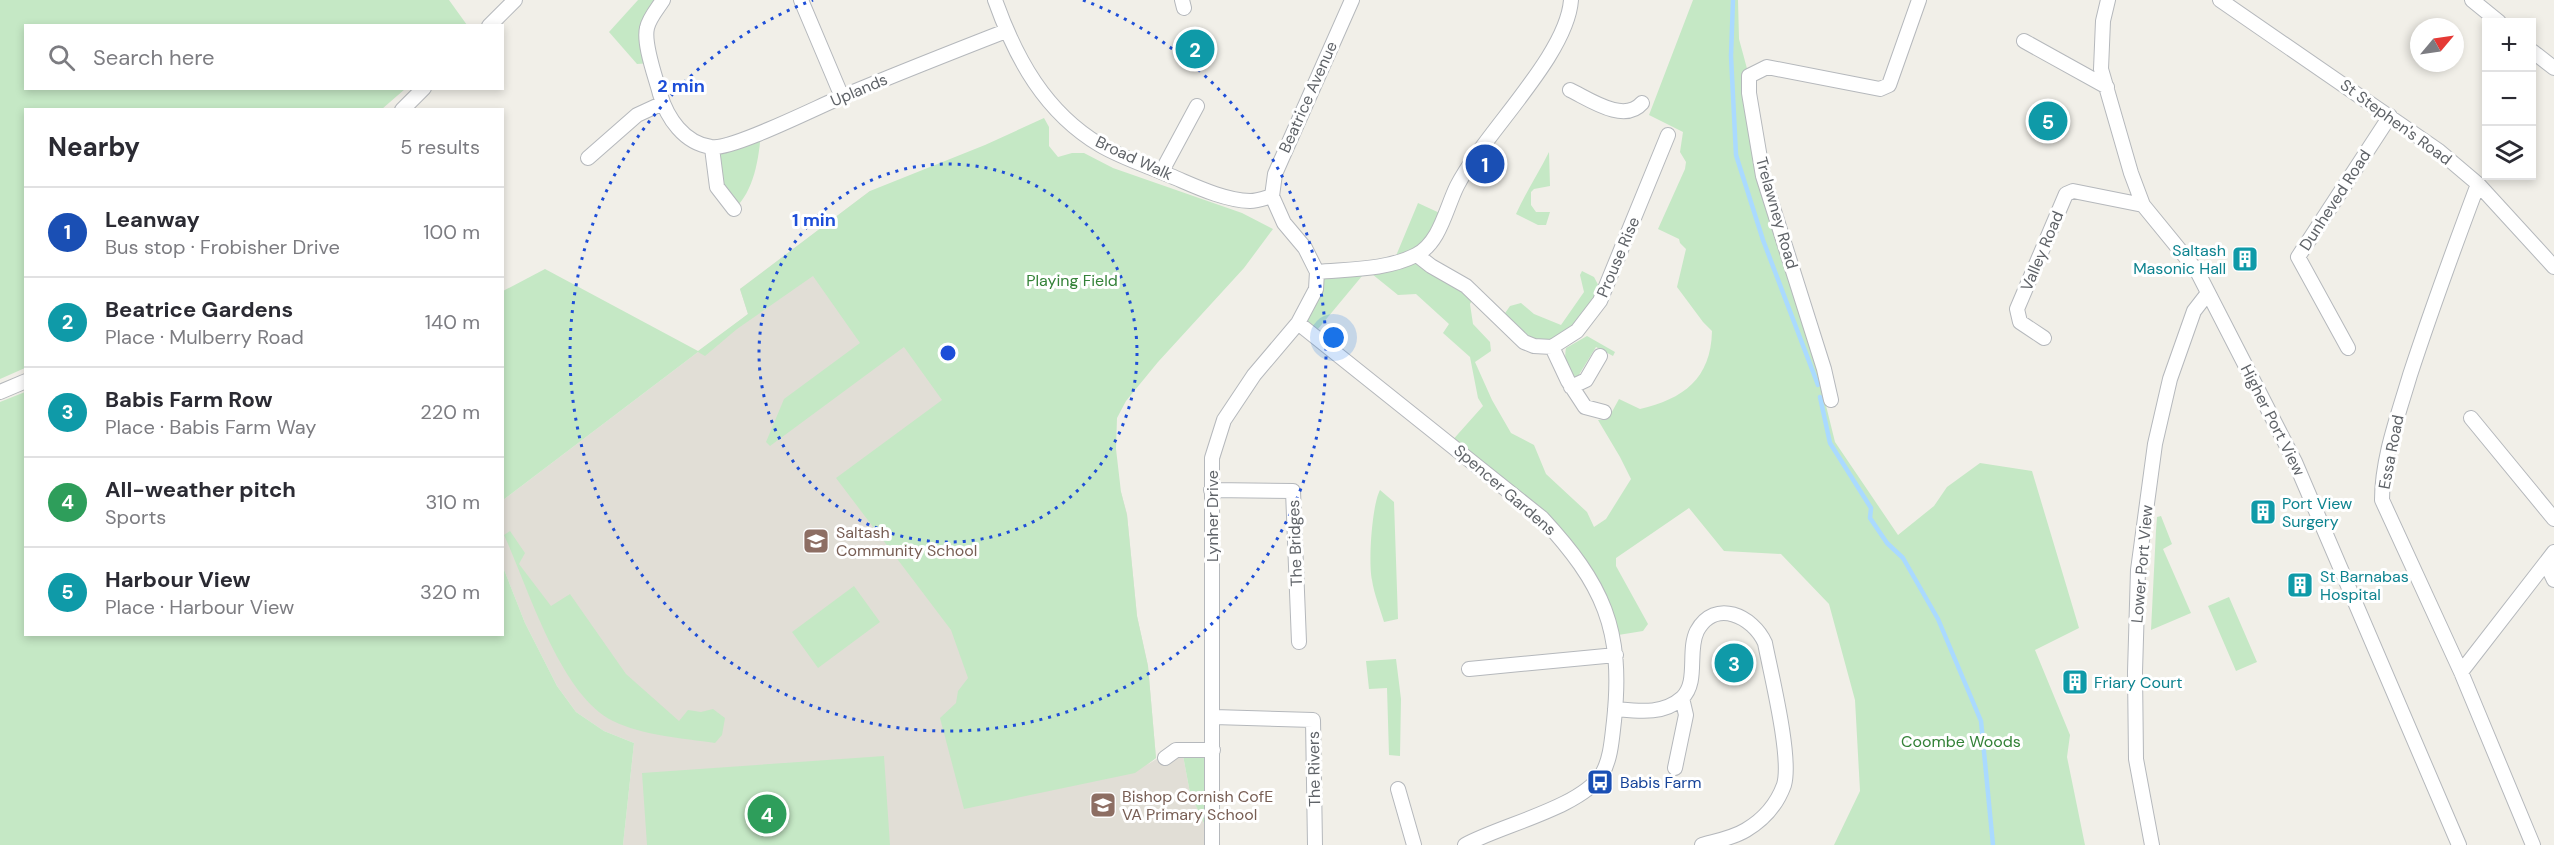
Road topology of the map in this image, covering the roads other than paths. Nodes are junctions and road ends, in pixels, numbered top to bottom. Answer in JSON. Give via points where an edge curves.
{"nodes":[{"id":1,"x":515,"y":0,"type":"edge"},
{"id":2,"x":663,"y":0,"type":"edge"},
{"id":3,"x":801,"y":0,"type":"edge"},
{"id":4,"x":995,"y":0,"type":"edge"},
{"id":5,"x":1352,"y":0,"type":"edge"},
{"id":6,"x":1571,"y":0,"type":"edge"},
{"id":7,"x":1919,"y":0,"type":"edge"},
{"id":8,"x":2108,"y":0,"type":"edge"},
{"id":9,"x":2220,"y":0,"type":"edge"},
{"id":10,"x":2472,"y":0,"type":"edge"},
{"id":11,"x":2494,"y":18,"type":"edge"},
{"id":12,"x":491,"y":24,"type":"edge"},
{"id":13,"x":1006,"y":32,"type":"junction"},
{"id":14,"x":2024,"y":41,"type":"dead end"},
{"id":15,"x":2536,"y":54,"type":"edge"},
{"id":16,"x":2554,"y":68,"type":"edge"},
{"id":17,"x":2106,"y":87,"type":"junction"},
{"id":18,"x":421,"y":90,"type":"edge"},
{"id":19,"x":1570,"y":90,"type":"dead end"},
{"id":20,"x":842,"y":97,"type":"junction"},
{"id":21,"x":663,"y":103,"type":"junction"},
{"id":22,"x":1642,"y":103,"type":"dead end"},
{"id":23,"x":1197,"y":106,"type":"dead end"},
{"id":24,"x":404,"y":108,"type":"edge"},
{"id":25,"x":2390,"y":116,"type":"junction"},
{"id":26,"x":1668,"y":135,"type":"dead end"},
{"id":27,"x":712,"y":148,"type":"junction"},
{"id":28,"x":588,"y":158,"type":"dead end"},
{"id":29,"x":1162,"y":171,"type":"junction"},
{"id":30,"x":2478,"y":184,"type":"junction"},
{"id":31,"x":1272,"y":196,"type":"junction"},
{"id":32,"x":2143,"y":205,"type":"junction"},
{"id":33,"x":734,"y":210,"type":"dead end"},
{"id":34,"x":1417,"y":255,"type":"junction"},
{"id":35,"x":2554,"y":267,"type":"edge"},
{"id":36,"x":1317,"y":272,"type":"junction"},
{"id":37,"x":2208,"y":293,"type":"junction"},
{"id":38,"x":1298,"y":323,"type":"junction"},
{"id":39,"x":2044,"y":338,"type":"dead end"},
{"id":40,"x":1552,"y":348,"type":"junction"},
{"id":41,"x":2348,"y":348,"type":"dead end"},
{"id":42,"x":1600,"y":356,"type":"dead end"},
{"id":43,"x":24,"y":382,"type":"edge"},
{"id":44,"x":1571,"y":387,"type":"junction"},
{"id":45,"x":0,"y":392,"type":"edge"},
{"id":46,"x":1825,"y":393,"type":"dead end"},
{"id":47,"x":1604,"y":411,"type":"dead end"},
{"id":48,"x":2471,"y":418,"type":"dead end"},
{"id":49,"x":1211,"y":490,"type":"junction"},
{"id":50,"x":2554,"y":519,"type":"edge"},
{"id":51,"x":2550,"y":557,"type":"edge"},
{"id":52,"x":2554,"y":580,"type":"edge"},
{"id":53,"x":1299,"y":642,"type":"dead end"},
{"id":54,"x":1616,"y":655,"type":"junction"},
{"id":55,"x":1469,"y":669,"type":"dead end"},
{"id":56,"x":2461,"y":672,"type":"junction"},
{"id":57,"x":1682,"y":698,"type":"junction"},
{"id":58,"x":1615,"y":709,"type":"junction"},
{"id":59,"x":1214,"y":717,"type":"junction"},
{"id":60,"x":1213,"y":750,"type":"junction"},
{"id":61,"x":1165,"y":758,"type":"dead end"},
{"id":62,"x":1675,"y":768,"type":"dead end"},
{"id":63,"x":1398,"y":789,"type":"dead end"},
{"id":64,"x":1746,"y":838,"type":"edge"},
{"id":65,"x":1212,"y":845,"type":"edge"},
{"id":66,"x":1316,"y":845,"type":"edge"},
{"id":67,"x":1414,"y":845,"type":"edge"},
{"id":68,"x":1465,"y":845,"type":"edge"},
{"id":69,"x":1702,"y":845,"type":"edge"},
{"id":70,"x":2152,"y":845,"type":"edge"},
{"id":71,"x":2459,"y":845,"type":"edge"},
{"id":72,"x":2533,"y":845,"type":"edge"}],
"edges":[{"from":1,"to":12,"type":"street"},
{"from":2,"to":21,"type":"street","via":[[647,28]]},
{"from":3,"to":20,"type":"street"},
{"from":4,"to":13,"type":"street","name":"Broad Walk"},
{"from":5,"to":31,"type":"street","name":"Beatrice Avenue","via":[[1289,139],[1275,174]]},
{"from":6,"to":34,"type":"street","via":[[1570,13],[1549,56],[1469,164],[1434,238]]},
{"from":7,"to":46,"type":"street","name":"Trelawney Road","via":[[1889,85],[1880,89],[1767,67],[1749,76],[1763,176]]},
{"from":8,"to":17,"type":"street","name":"Higher Port View","via":[[2101,50]]},
{"from":9,"to":25,"type":"street","name":"St Stephen's Road"},
{"from":10,"to":11,"type":"street"},
{"from":13,"to":20,"type":"street","name":"Uplands"},
{"from":13,"to":29,"type":"street","name":"Broad Walk","via":[[1038,89],[1060,116],[1099,145]]},
{"from":14,"to":17,"type":"street"},
{"from":15,"to":16,"type":"street"},
{"from":17,"to":32,"type":"street","name":"Higher Port View"},
{"from":18,"to":24,"type":"street"},
{"from":19,"to":22,"type":"street","via":[[1620,112],[1631,112]]},
{"from":20,"to":27,"type":"street","name":"Uplands","via":[[761,132]]},
{"from":21,"to":27,"type":"street","via":[[682,132]]},
{"from":21,"to":28,"type":"street","via":[[638,115]]},
{"from":23,"to":29,"type":"street"},
{"from":25,"to":30,"type":"street","name":"St Stephen's Road"},
{"from":25,"to":41,"type":"street","name":"Dunheved Road","via":[[2298,257]]},
{"from":26,"to":40,"type":"street","name":"Prouse Rise","via":[[1600,301],[1576,331]]},
{"from":27,"to":33,"type":"street","via":[[717,187]]},
{"from":29,"to":31,"type":"street","name":"Broad Walk","via":[[1230,198],[1251,201]]},
{"from":30,"to":35,"type":"street","name":"St Stephen's Road"},
{"from":30,"to":56,"type":"street","name":"Essa Road","via":[[2435,298],[2396,421],[2382,484],[2382,500]]},
{"from":31,"to":36,"type":"street","via":[[1284,223],[1305,248]]},
{"from":32,"to":37,"type":"street","name":"Higher Port View","via":[[2192,263]]},
{"from":32,"to":39,"type":"street","name":"Valley Road","via":[[2073,191],[2066,194],[2017,309],[2020,322]]},
{"from":34,"to":36,"type":"street","via":[[1393,263]]},
{"from":34,"to":40,"type":"street","via":[[1466,286],[1524,342]]},
{"from":36,"to":38,"type":"street","name":"Lynher Drive","via":[[1316,289]]},
{"from":37,"to":70,"type":"street","name":"Lower Port View","via":[[2194,311],[2170,379],[2155,444],[2138,570],[2136,759]]},
{"from":37,"to":71,"type":"street","name":"Higher Port View","via":[[2295,462]]},
{"from":38,"to":49,"type":"street","name":"Lynher Drive","via":[[1254,375],[1224,420],[1212,458]]},
{"from":38,"to":54,"type":"street","name":"Spencer Gardens","via":[[1542,518],[1588,574],[1607,612]]},
{"from":40,"to":44,"type":"street"},
{"from":42,"to":44,"type":"street","via":[[1586,381]]},
{"from":43,"to":45,"type":"street"},
{"from":44,"to":47,"type":"street","via":[[1585,407]]},
{"from":48,"to":50,"type":"street"},
{"from":49,"to":53,"type":"street","name":"The Bridges","via":[[1293,491]]},
{"from":49,"to":59,"type":"street","name":"Lynher Drive"},
{"from":51,"to":52,"type":"street"},
{"from":51,"to":56,"type":"street"},
{"from":54,"to":55,"type":"street"},
{"from":54,"to":58,"type":"street","name":"Spencer Gardens"},
{"from":56,"to":72,"type":"street","name":"Essa Road"},
{"from":57,"to":58,"type":"street","via":[[1648,712]]},
{"from":57,"to":62,"type":"street","via":[[1686,715]]},
{"from":57,"to":64,"type":"street","via":[[1689,688],[1693,644],[1704,622],[1731,612],[1744,617],[1760,632],[1766,643],[1786,766],[1775,805]]},
{"from":58,"to":68,"type":"street","name":"Spencer Gardens","via":[[1611,747],[1602,774],[1583,792]]},
{"from":59,"to":60,"type":"street","name":"Lynher Drive"},
{"from":59,"to":66,"type":"street","name":"The Rivers","via":[[1313,720]]},
{"from":60,"to":61,"type":"street","via":[[1176,750]]},
{"from":60,"to":65,"type":"street","name":"Lynher Drive"},
{"from":63,"to":67,"type":"street"},
{"from":64,"to":69,"type":"street"}]}
